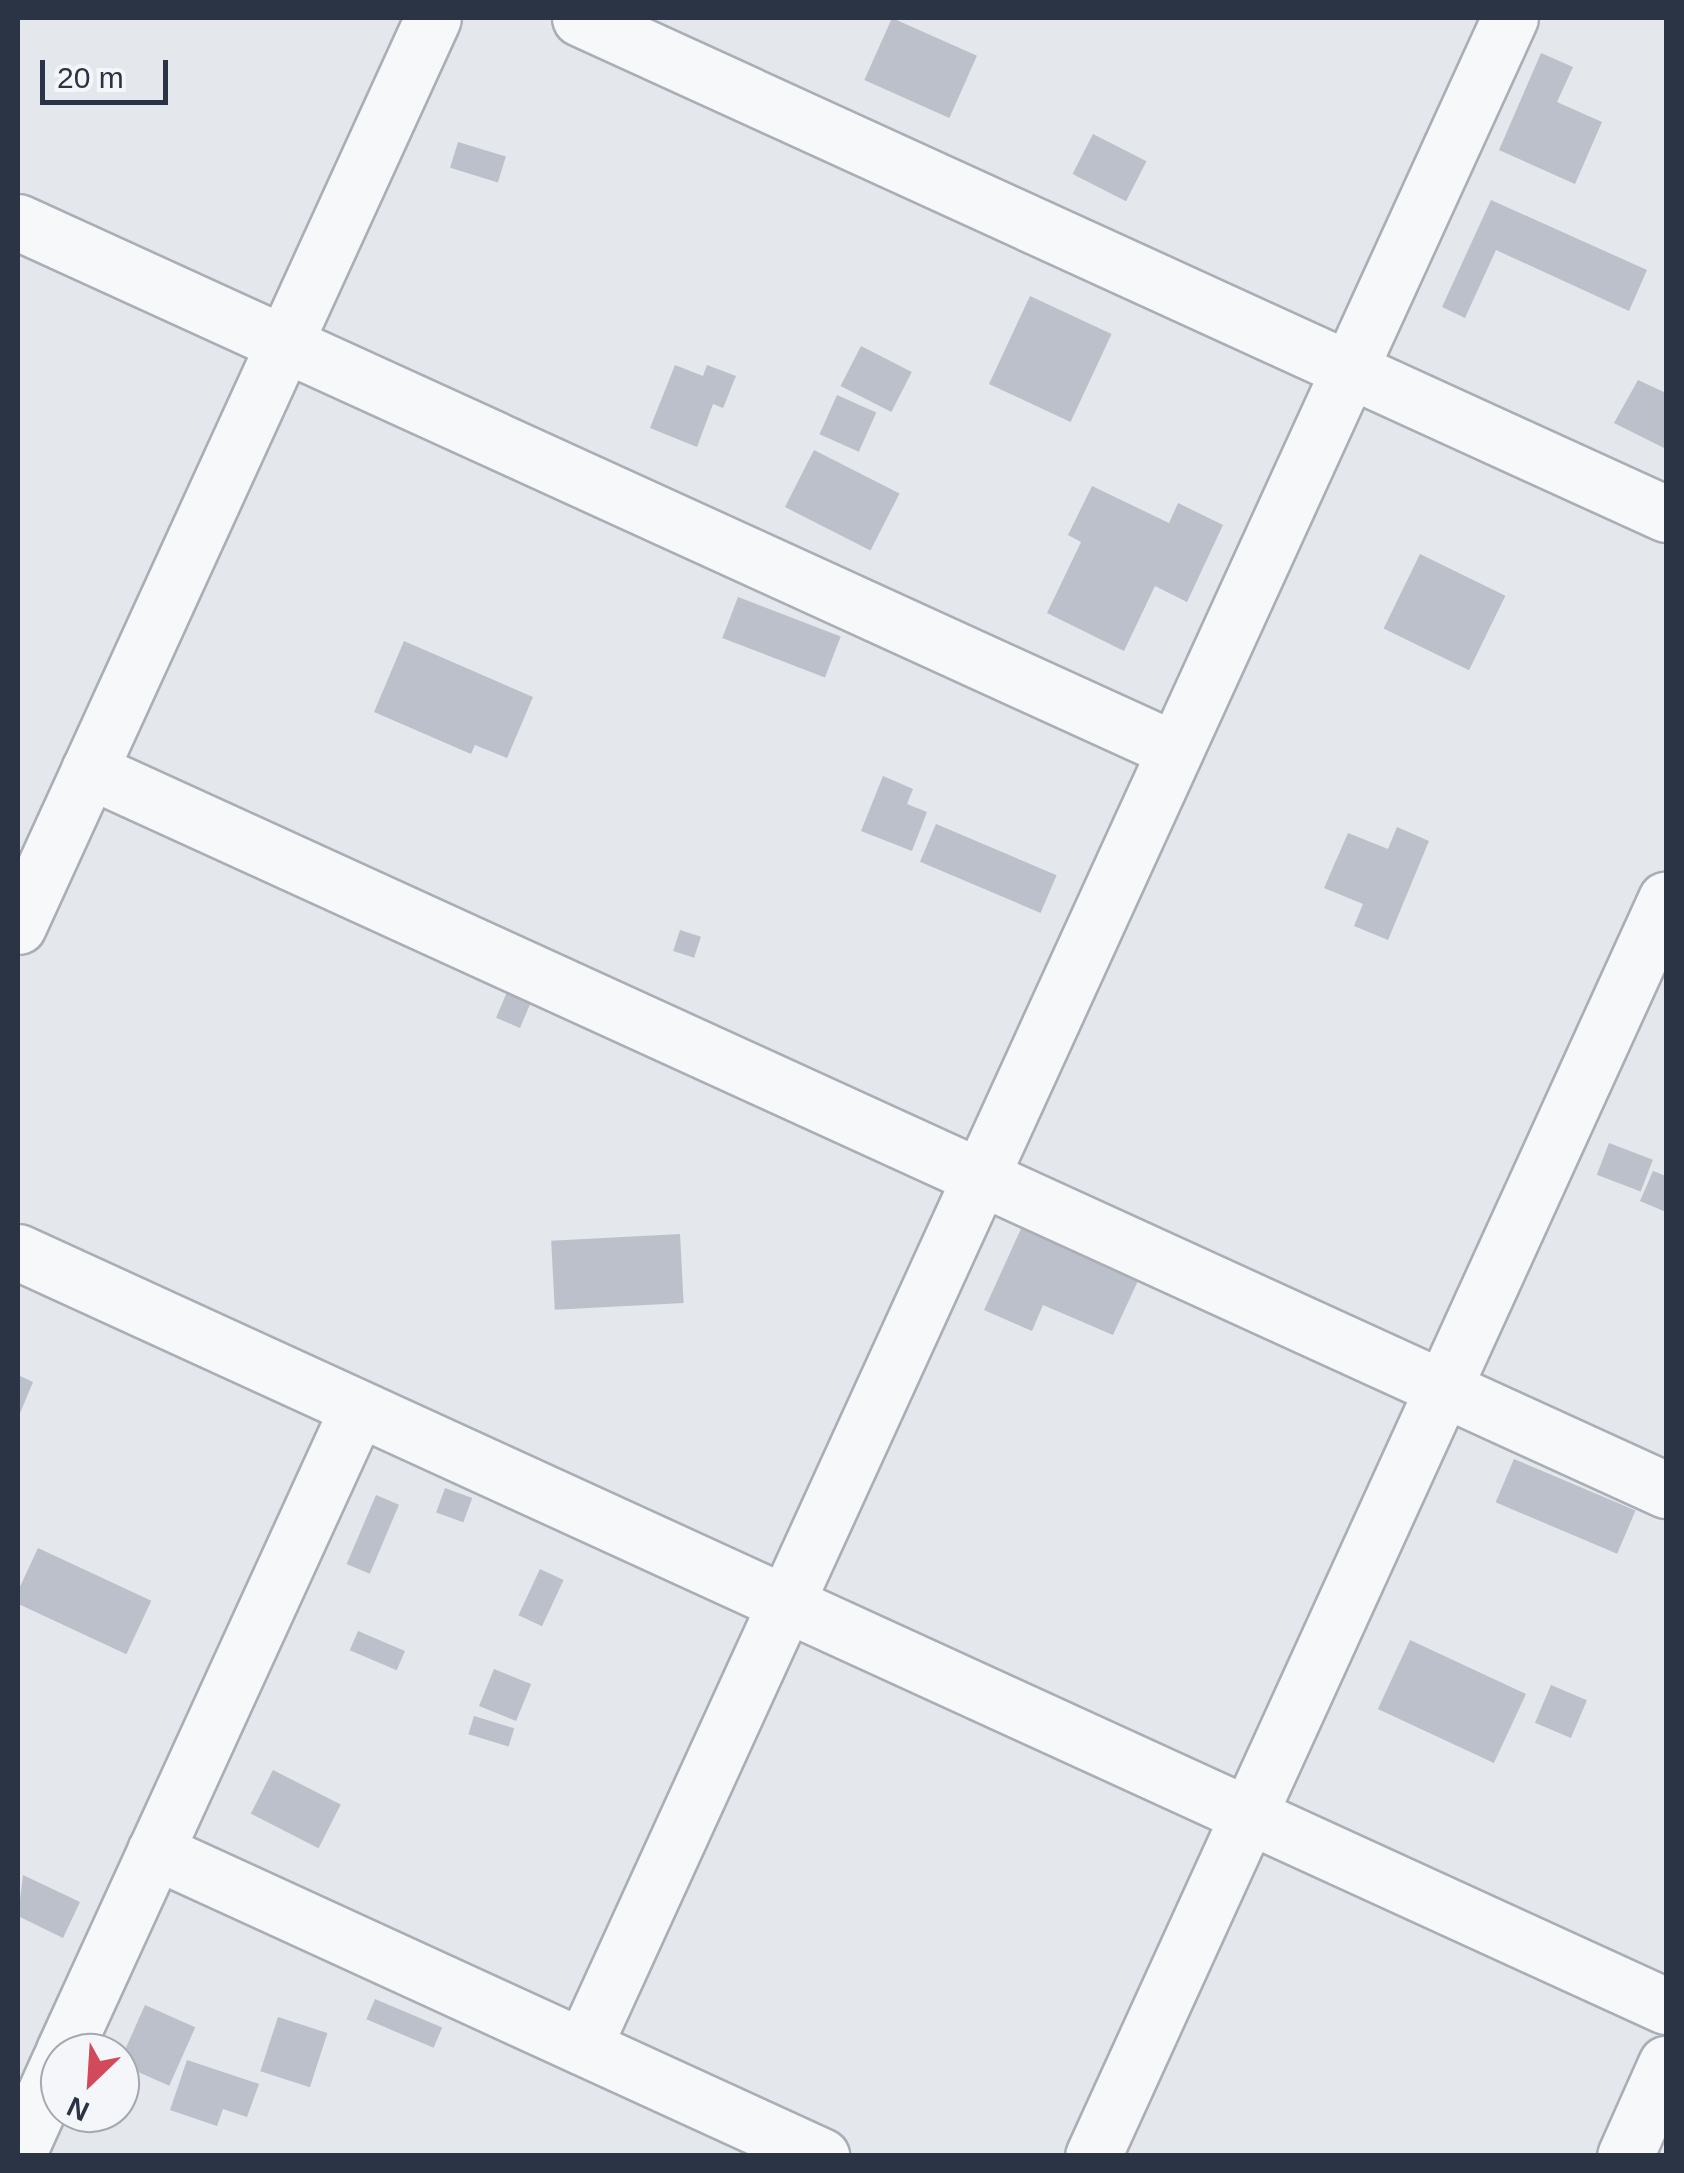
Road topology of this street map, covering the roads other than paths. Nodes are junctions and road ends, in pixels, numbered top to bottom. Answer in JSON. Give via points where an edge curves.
{"nodes":[{"id":1,"x":432,"y":18,"type":"edge"},
{"id":2,"x":580,"y":18,"type":"edge"},
{"id":3,"x":1510,"y":18,"type":"edge"},
{"id":4,"x":18,"y":222,"type":"edge"},
{"id":5,"x":284,"y":344,"type":"junction"},
{"id":6,"x":1349,"y":369,"type":"junction"},
{"id":7,"x":1666,"y":514,"type":"edge"},
{"id":8,"x":1175,"y":750,"type":"junction"},
{"id":9,"x":89,"y":770,"type":"junction"},
{"id":10,"x":1666,"y":899,"type":"edge"},
{"id":11,"x":18,"y":926,"type":"edge"},
{"id":12,"x":1654,"y":960,"type":"edge"},
{"id":13,"x":980,"y":1176,"type":"junction"},
{"id":14,"x":18,"y":1252,"type":"edge"},
{"id":15,"x":1443,"y":1388,"type":"junction"},
{"id":16,"x":358,"y":1408,"type":"junction"},
{"id":17,"x":1666,"y":1490,"type":"edge"},
{"id":18,"x":786,"y":1604,"type":"junction"},
{"id":19,"x":1249,"y":1815,"type":"junction"},
{"id":20,"x":155,"y":1852,"type":"junction"},
{"id":21,"x":1666,"y":2006,"type":"edge"},
{"id":22,"x":72,"y":2033,"type":"edge"},
{"id":23,"x":583,"y":2047,"type":"junction"},
{"id":24,"x":1666,"y":2064,"type":"edge"},
{"id":25,"x":40,"y":2104,"type":"edge"},
{"id":26,"x":18,"y":2153,"type":"edge"},
{"id":27,"x":820,"y":2156,"type":"edge"},
{"id":28,"x":1093,"y":2156,"type":"edge"},
{"id":29,"x":1625,"y":2156,"type":"edge"}],
"edges":[{"from":1,"to":5,"type":"street"},
{"from":2,"to":6,"type":"street"},
{"from":3,"to":6,"type":"street"},
{"from":4,"to":5,"type":"street"},
{"from":5,"to":8,"type":"street"},
{"from":5,"to":9,"type":"street"},
{"from":6,"to":7,"type":"street"},
{"from":6,"to":8,"type":"street"},
{"from":8,"to":13,"type":"street"},
{"from":9,"to":11,"type":"street"},
{"from":9,"to":13,"type":"street"},
{"from":10,"to":12,"type":"street"},
{"from":12,"to":15,"type":"street"},
{"from":13,"to":15,"type":"street"},
{"from":13,"to":18,"type":"street"},
{"from":14,"to":16,"type":"street"},
{"from":15,"to":17,"type":"street"},
{"from":15,"to":19,"type":"street"},
{"from":16,"to":18,"type":"street"},
{"from":16,"to":20,"type":"street"},
{"from":18,"to":19,"type":"street"},
{"from":18,"to":23,"type":"street"},
{"from":19,"to":21,"type":"street"},
{"from":19,"to":28,"type":"street"},
{"from":20,"to":22,"type":"street"},
{"from":20,"to":23,"type":"street"},
{"from":23,"to":27,"type":"street"},
{"from":24,"to":29,"type":"street"},
{"from":25,"to":26,"type":"street"}]}
